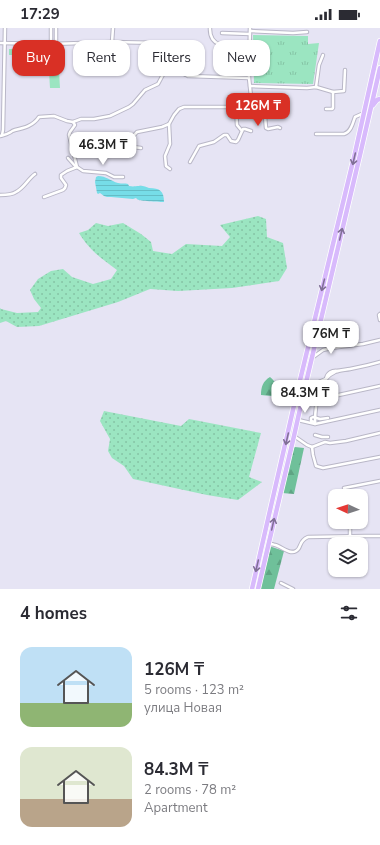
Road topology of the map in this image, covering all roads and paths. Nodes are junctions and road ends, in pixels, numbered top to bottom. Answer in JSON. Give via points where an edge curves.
{"nodes":[{"id":1,"x":5,"y":28,"type":"edge"},
{"id":2,"x":51,"y":28,"type":"edge"},
{"id":3,"x":56,"y":28,"type":"edge"},
{"id":4,"x":113,"y":28,"type":"edge"},
{"id":5,"x":210,"y":28,"type":"edge"},
{"id":6,"x":250,"y":31,"type":"edge"},
{"id":7,"x":306,"y":32,"type":"dead end"},
{"id":8,"x":222,"y":33,"type":"dead end"},
{"id":9,"x":51,"y":40,"type":"edge"},
{"id":10,"x":56,"y":40,"type":"edge"},
{"id":11,"x":112,"y":40,"type":"edge"},
{"id":12,"x":213,"y":41,"type":"edge"},
{"id":13,"x":380,"y":41,"type":"edge"},
{"id":14,"x":0,"y":43,"type":"edge"},
{"id":15,"x":5,"y":43,"type":"junction"},
{"id":16,"x":12,"y":43,"type":"edge"},
{"id":17,"x":0,"y":51,"type":"edge"},
{"id":18,"x":5,"y":51,"type":"junction"},
{"id":19,"x":324,"y":56,"type":"dead end"},
{"id":20,"x":380,"y":68,"type":"edge"},
{"id":21,"x":345,"y":70,"type":"dead end"},
{"id":22,"x":162,"y":76,"type":"edge"},
{"id":23,"x":188,"y":76,"type":"edge"},
{"id":24,"x":249,"y":78,"type":"joint"},
{"id":25,"x":372,"y":80,"type":"junction"},
{"id":26,"x":250,"y":86,"type":"junction"},
{"id":27,"x":316,"y":87,"type":"junction"},
{"id":28,"x":333,"y":92,"type":"junction"},
{"id":29,"x":375,"y":92,"type":"junction"},
{"id":30,"x":380,"y":95,"type":"edge"},
{"id":31,"x":380,"y":99,"type":"edge"},
{"id":32,"x":264,"y":104,"type":"junction"},
{"id":33,"x":269,"y":104,"type":"dead end"},
{"id":34,"x":236,"y":106,"type":"junction"},
{"id":35,"x":252,"y":106,"type":"junction"},
{"id":36,"x":326,"y":110,"type":"dead end"},
{"id":37,"x":364,"y":112,"type":"junction"},
{"id":38,"x":368,"y":118,"type":"junction"},
{"id":39,"x":74,"y":124,"type":"junction"},
{"id":40,"x":169,"y":124,"type":"junction"},
{"id":41,"x":280,"y":128,"type":"dead end"},
{"id":42,"x":242,"y":131,"type":"junction"},
{"id":43,"x":251,"y":131,"type":"dead end"},
{"id":44,"x":316,"y":134,"type":"dead end"},
{"id":45,"x":1,"y":136,"type":"edge"},
{"id":46,"x":97,"y":139,"type":"dead end"},
{"id":47,"x":133,"y":147,"type":"junction"},
{"id":48,"x":141,"y":148,"type":"dead end"},
{"id":49,"x":68,"y":158,"type":"dead end"},
{"id":50,"x":190,"y":162,"type":"dead end"},
{"id":51,"x":76,"y":167,"type":"junction"},
{"id":52,"x":170,"y":169,"type":"dead end"},
{"id":53,"x":35,"y":174,"type":"dead end"},
{"id":54,"x":123,"y":177,"type":"dead end"},
{"id":55,"x":0,"y":195,"type":"edge"},
{"id":56,"x":44,"y":197,"type":"dead end"},
{"id":57,"x":380,"y":314,"type":"edge"},
{"id":58,"x":380,"y":320,"type":"edge"},
{"id":59,"x":339,"y":326,"type":"dead end"},
{"id":60,"x":354,"y":330,"type":"dead end"},
{"id":61,"x":347,"y":332,"type":"junction"},
{"id":62,"x":380,"y":340,"type":"edge"},
{"id":63,"x":347,"y":345,"type":"junction"},
{"id":64,"x":312,"y":358,"type":"junction"},
{"id":65,"x":380,"y":362,"type":"edge"},
{"id":66,"x":326,"y":379,"type":"junction"},
{"id":67,"x":380,"y":386,"type":"edge"},
{"id":68,"x":318,"y":395,"type":"junction"},
{"id":69,"x":380,"y":410,"type":"edge"},
{"id":70,"x":315,"y":418,"type":"junction"},
{"id":71,"x":328,"y":418,"type":"dead end"},
{"id":72,"x":298,"y":420,"type":"junction"},
{"id":73,"x":315,"y":423,"type":"junction"},
{"id":74,"x":380,"y":433,"type":"edge"},
{"id":75,"x":316,"y":435,"type":"dead end"},
{"id":76,"x":294,"y":436,"type":"junction"},
{"id":77,"x":328,"y":437,"type":"dead end"},
{"id":78,"x":322,"y":438,"type":"junction"},
{"id":79,"x":330,"y":443,"type":"junction"},
{"id":80,"x":312,"y":446,"type":"junction"},
{"id":81,"x":380,"y":457,"type":"edge"},
{"id":82,"x":380,"y":480,"type":"edge"},
{"id":83,"x":344,"y":488,"type":"dead end"},
{"id":84,"x":350,"y":529,"type":"edge"},
{"id":85,"x":350,"y":536,"type":"junction"},
{"id":86,"x":380,"y":536,"type":"edge"},
{"id":87,"x":268,"y":544,"type":"junction"},
{"id":88,"x":281,"y":583,"type":"dead end"},
{"id":89,"x":252,"y":589,"type":"edge"},
{"id":90,"x":258,"y":589,"type":"edge"},
{"id":91,"x":293,"y":589,"type":"edge"}],
"edges":[{"from":1,"to":15,"type":"street"},
{"from":2,"to":3,"type":"street"},
{"from":2,"to":9,"type":"street"},
{"from":3,"to":10,"type":"street"},
{"from":4,"to":11,"type":"street"},
{"from":5,"to":12,"type":"street"},
{"from":6,"to":7,"type":"street"},
{"from":6,"to":8,"type":"street"},
{"from":13,"to":25,"type":"highway"},
{"from":14,"to":15,"type":"street"},
{"from":15,"to":16,"type":"street"},
{"from":15,"to":18,"type":"street"},
{"from":17,"to":18,"type":"street"},
{"from":18,"to":45,"type":"street"},
{"from":19,"to":27,"type":"street","via":[[319,65]]},
{"from":20,"to":29,"type":"highway"},
{"from":21,"to":28,"type":"street","via":[[344,91]]},
{"from":22,"to":39,"type":"street","via":[[158,84],[145,90],[129,107],[94,120],[80,119]]},
{"from":23,"to":24,"type":"street"},
{"from":24,"to":26,"type":"street"},
{"from":25,"to":29,"type":"highway","via":[[372,89]]},
{"from":25,"to":37,"type":"highway"},
{"from":26,"to":27,"type":"street"},
{"from":26,"to":35,"type":"street"},
{"from":27,"to":28,"type":"street"},
{"from":28,"to":36,"type":"street","via":[[333,108]]},
{"from":29,"to":30,"type":"highway"},
{"from":29,"to":38,"type":"highway"},
{"from":31,"to":38,"type":"highway","via":[[374,103]]},
{"from":32,"to":33,"type":"street"},
{"from":32,"to":35,"type":"street"},
{"from":32,"to":41,"type":"street","via":[[266,128]]},
{"from":34,"to":35,"type":"street"},
{"from":34,"to":40,"type":"street","via":[[184,107],[179,109]]},
{"from":34,"to":42,"type":"street","via":[[237,125]]},
{"from":37,"to":44,"type":"street","via":[[356,116],[348,133]]},
{"from":37,"to":89,"type":"highway","one_way":true},
{"from":64,"to":38,"type":"highway","one_way":true},
{"from":39,"to":45,"type":"street","via":[[54,116],[39,117],[32,124]]},
{"from":39,"to":51,"type":"street","via":[[69,135]]},
{"from":40,"to":47,"type":"street","via":[[137,132]]},
{"from":40,"to":52,"type":"street","via":[[170,144],[165,160],[166,166]]},
{"from":42,"to":43,"type":"street"},
{"from":42,"to":50,"type":"street","via":[[236,142],[224,135],[214,142],[199,146]]},
{"from":46,"to":47,"type":"street"},
{"from":47,"to":48,"type":"street"},
{"from":49,"to":51,"type":"street"},
{"from":51,"to":54,"type":"street","via":[[83,171]]},
{"from":51,"to":56,"type":"street","via":[[61,175],[65,188]]},
{"from":53,"to":55,"type":"street","via":[[17,192]]},
{"from":57,"to":58,"type":"street"},
{"from":59,"to":61,"type":"street"},
{"from":60,"to":61,"type":"street"},
{"from":61,"to":63,"type":"street"},
{"from":62,"to":63,"type":"street"},
{"from":63,"to":64,"type":"street","via":[[323,350]]},
{"from":64,"to":72,"type":"highway"},
{"from":65,"to":66,"type":"street","via":[[338,372]]},
{"from":66,"to":68,"type":"street","via":[[320,386]]},
{"from":66,"to":68,"type":"street","via":[[313,386]]},
{"from":67,"to":68,"type":"street","via":[[325,398]]},
{"from":68,"to":70,"type":"street"},
{"from":69,"to":73,"type":"street"},
{"from":70,"to":71,"type":"street"},
{"from":70,"to":73,"type":"street"},
{"from":72,"to":73,"type":"street"},
{"from":72,"to":76,"type":"highway"},
{"from":74,"to":79,"type":"street"},
{"from":75,"to":78,"type":"street"},
{"from":76,"to":80,"type":"street"},
{"from":87,"to":76,"type":"highway","one_way":true},
{"from":77,"to":78,"type":"street"},
{"from":78,"to":79,"type":"street"},
{"from":79,"to":80,"type":"street"},
{"from":80,"to":81,"type":"street","via":[[316,466],[323,468]]},
{"from":82,"to":83,"type":"street"},
{"from":84,"to":85,"type":"street"},
{"from":85,"to":86,"type":"street"},
{"from":85,"to":87,"type":"street","via":[[308,537],[294,552]]},
{"from":87,"to":90,"type":"highway"},
{"from":88,"to":91,"type":"street"}]}
